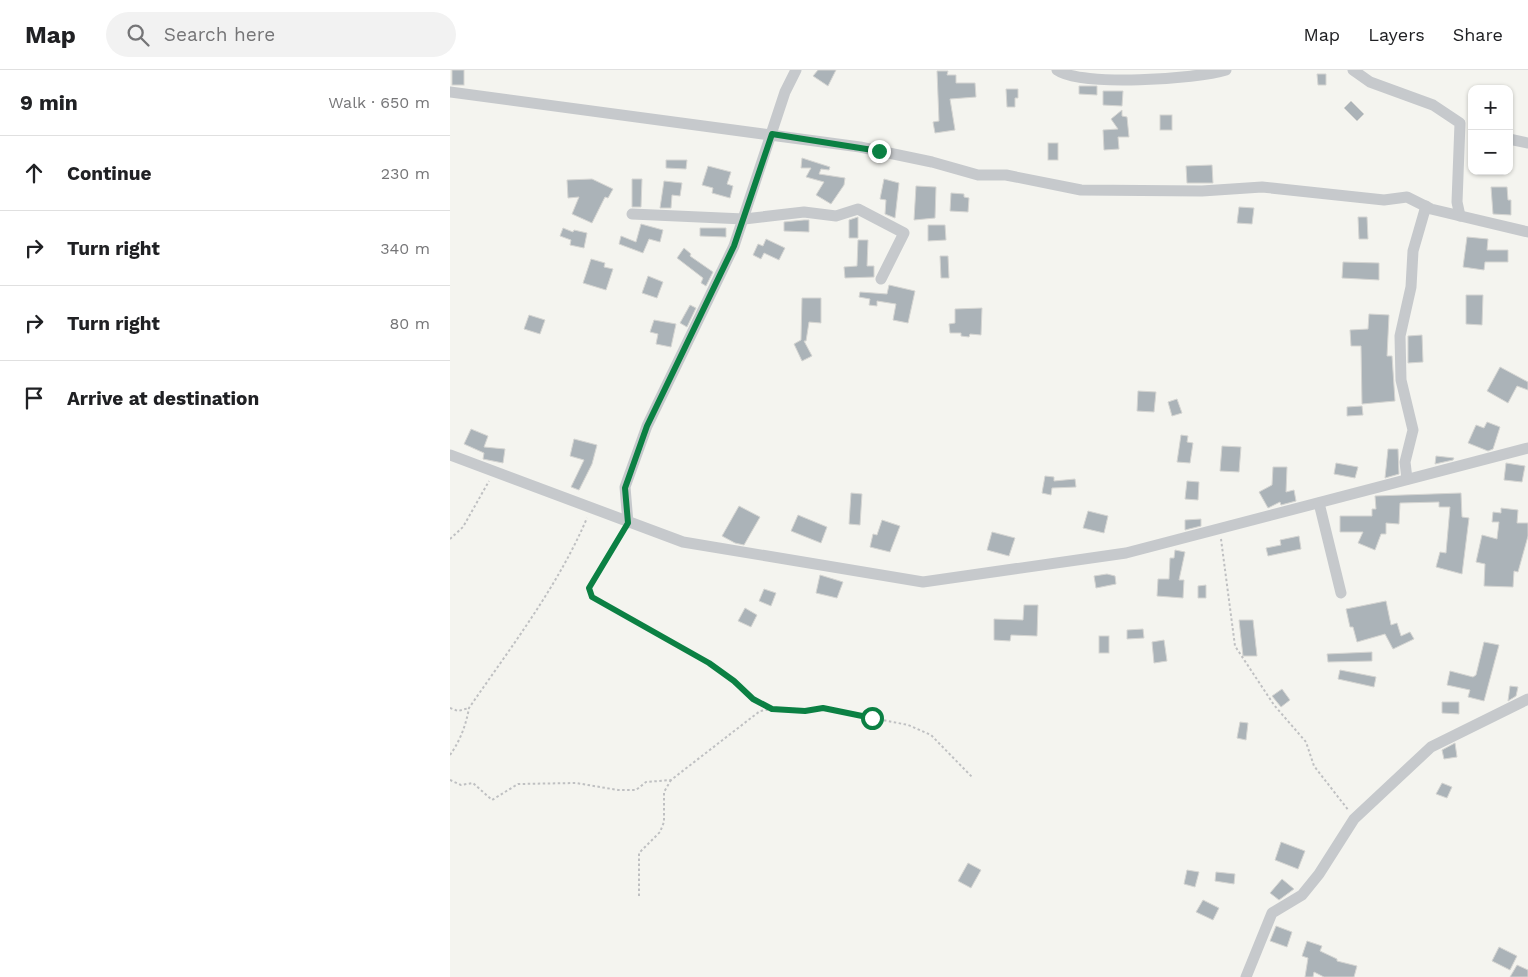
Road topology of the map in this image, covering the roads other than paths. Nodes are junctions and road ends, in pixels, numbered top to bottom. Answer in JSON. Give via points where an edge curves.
{"nodes":[{"id":1,"x":796,"y":70,"type":"edge"},
{"id":2,"x":1057,"y":70,"type":"edge"},
{"id":3,"x":1226,"y":70,"type":"edge"},
{"id":4,"x":1353,"y":70,"type":"edge"},
{"id":5,"x":450,"y":92,"type":"edge"},
{"id":6,"x":1460,"y":123,"type":"junction"},
{"id":7,"x":1468,"y":125,"type":"edge"},
{"id":8,"x":772,"y":134,"type":"junction"},
{"id":9,"x":1513,"y":139,"type":"edge"},
{"id":10,"x":1528,"y":143,"type":"edge"},
{"id":11,"x":1426,"y":206,"type":"junction"},
{"id":12,"x":632,"y":214,"type":"dead end"},
{"id":13,"x":1460,"y":216,"type":"junction"},
{"id":14,"x":744,"y":219,"type":"junction"},
{"id":15,"x":1528,"y":232,"type":"edge"},
{"id":16,"x":881,"y":279,"type":"dead end"},
{"id":17,"x":1528,"y":448,"type":"edge"},
{"id":18,"x":450,"y":455,"type":"edge"},
{"id":19,"x":1407,"y":479,"type":"junction"},
{"id":20,"x":1319,"y":503,"type":"junction"},
{"id":21,"x":628,"y":523,"type":"junction"},
{"id":22,"x":1341,"y":593,"type":"dead end"},
{"id":23,"x":1528,"y":699,"type":"edge"},
{"id":24,"x":1246,"y":977,"type":"edge"}],
"edges":[{"from":1,"to":8,"type":"street","via":[[785,92]]},
{"from":2,"to":3,"type":"street","via":[[1081,78],[1151,80]]},
{"from":4,"to":6,"type":"street","via":[[1370,82],[1433,105]]},
{"from":5,"to":8,"type":"street"},
{"from":6,"to":7,"type":"street"},
{"from":6,"to":13,"type":"street","via":[[1457,202]]},
{"from":8,"to":11,"type":"street","via":[[860,147],[978,175],[1006,175],[1081,190],[1202,191],[1270,187],[1384,200],[1407,197]]},
{"from":8,"to":14,"type":"street"},
{"from":9,"to":10,"type":"street"},
{"from":11,"to":13,"type":"street"},
{"from":11,"to":19,"type":"street","via":[[1415,242],[1411,287],[1400,336],[1401,380],[1414,430],[1405,462]]},
{"from":12,"to":14,"type":"street"},
{"from":13,"to":15,"type":"street"},
{"from":14,"to":16,"type":"street","via":[[804,212],[836,216],[858,209],[904,233]]},
{"from":14,"to":21,"type":"street","via":[[647,426],[625,488]]},
{"from":17,"to":19,"type":"street"},
{"from":18,"to":21,"type":"street"},
{"from":19,"to":20,"type":"street"},
{"from":20,"to":21,"type":"street","via":[[1126,554],[923,582],[683,542]]},
{"from":20,"to":22,"type":"street"},
{"from":23,"to":24,"type":"street","via":[[1431,747],[1354,820],[1302,895],[1272,913]]}]}
